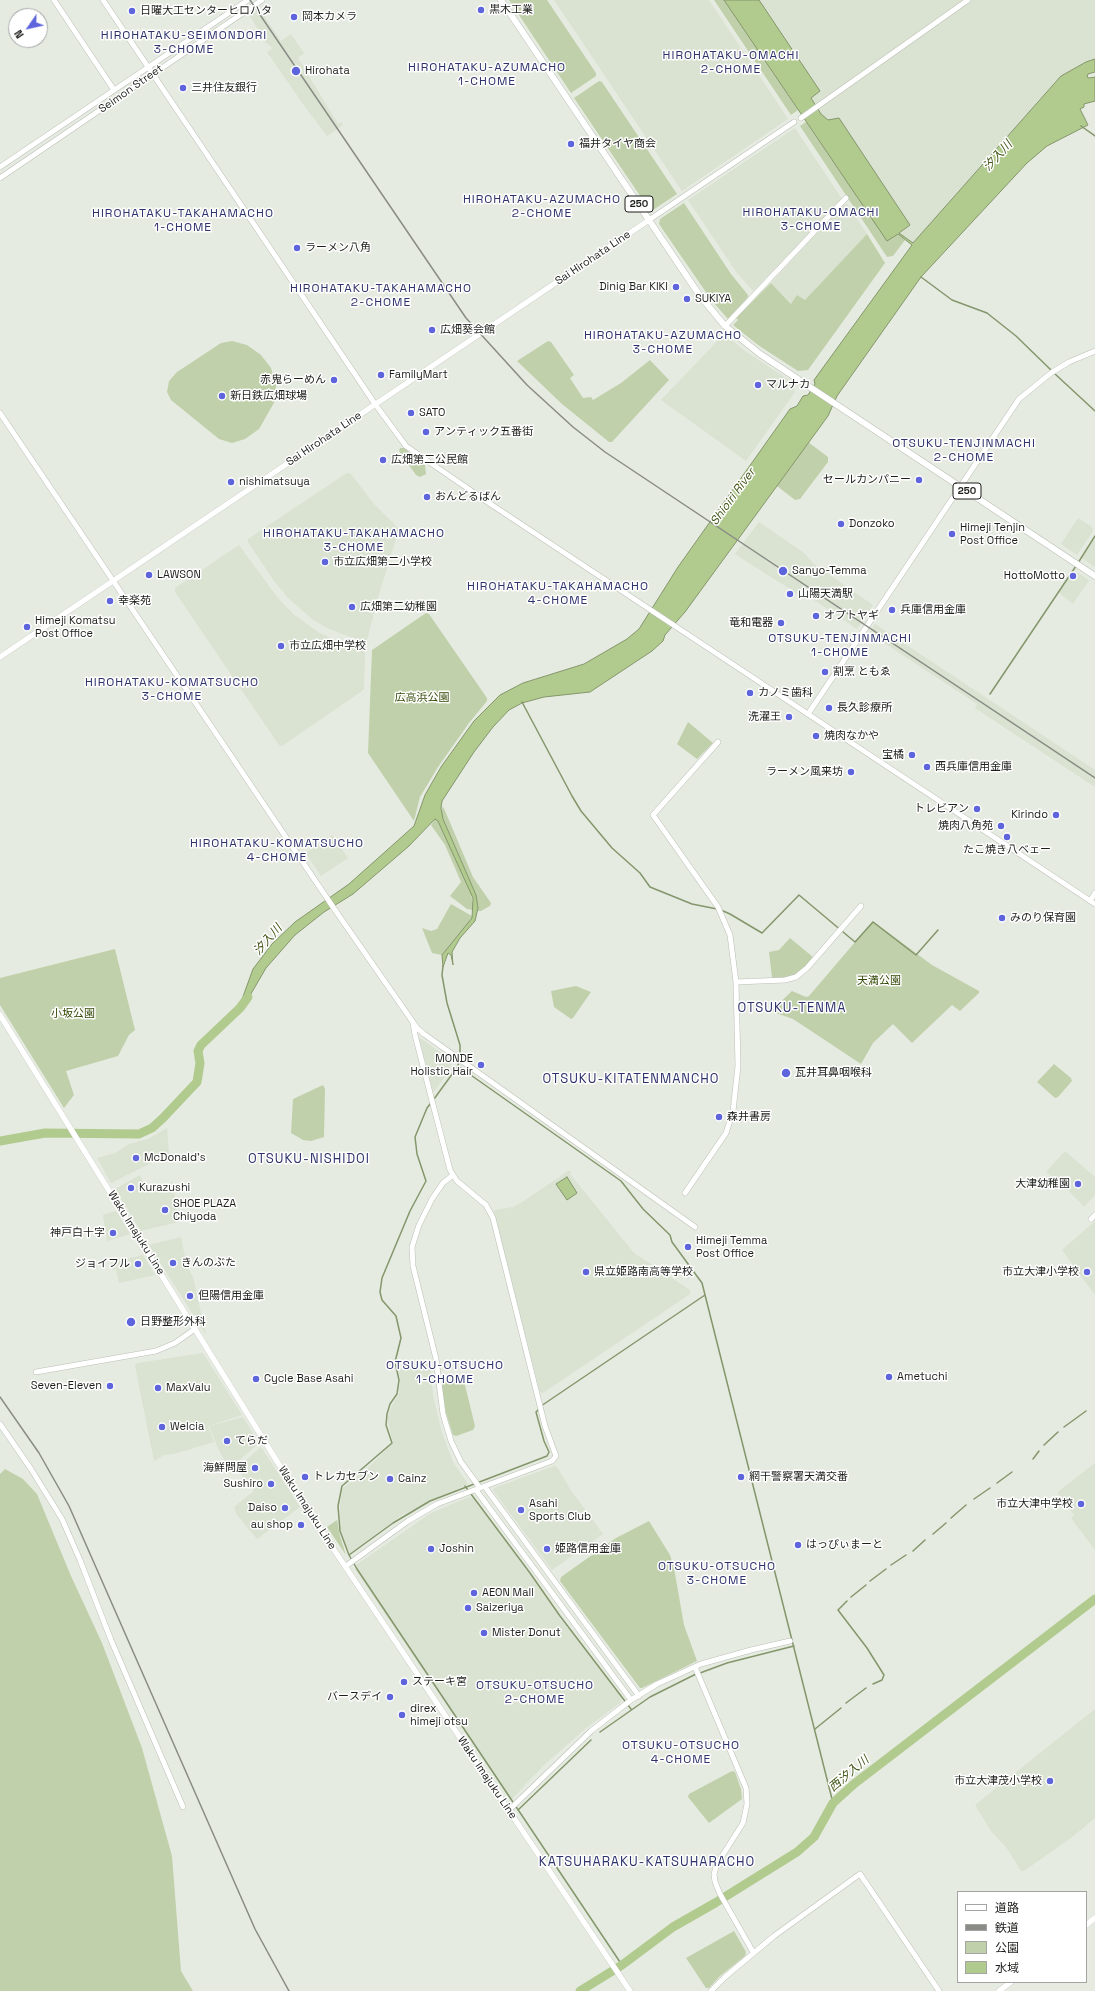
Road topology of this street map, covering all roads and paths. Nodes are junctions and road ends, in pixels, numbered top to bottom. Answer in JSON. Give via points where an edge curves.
{"nodes":[{"id":1,"x":54,"y":0,"type":"edge"},
{"id":2,"x":103,"y":0,"type":"edge"},
{"id":3,"x":248,"y":0,"type":"edge"},
{"id":4,"x":262,"y":0,"type":"edge"},
{"id":5,"x":501,"y":0,"type":"edge"},
{"id":6,"x":968,"y":0,"type":"edge"},
{"id":7,"x":148,"y":67,"type":"junction"},
{"id":8,"x":153,"y":74,"type":"junction"},
{"id":9,"x":114,"y":90,"type":"junction"},
{"id":10,"x":801,"y":118,"type":"dead end"},
{"id":11,"x":794,"y":122,"type":"dead end"},
{"id":12,"x":0,"y":167,"type":"edge"},
{"id":13,"x":0,"y":178,"type":"edge"},
{"id":14,"x":846,"y":198,"type":"dead end"},
{"id":15,"x":649,"y":220,"type":"junction"},
{"id":16,"x":726,"y":326,"type":"junction"},
{"id":17,"x":1095,"y":351,"type":"edge"},
{"id":18,"x":375,"y":404,"type":"junction"},
{"id":19,"x":0,"y":413,"type":"edge"},
{"id":20,"x":960,"y":486,"type":"junction"},
{"id":21,"x":1095,"y":576,"type":"edge"},
{"id":22,"x":114,"y":581,"type":"junction"},
{"id":23,"x":0,"y":657,"type":"edge"},
{"id":24,"x":808,"y":714,"type":"junction"},
{"id":25,"x":718,"y":742,"type":"dead end"},
{"id":26,"x":1095,"y":893,"type":"edge"},
{"id":27,"x":1090,"y":901,"type":"junction"},
{"id":28,"x":1095,"y":904,"type":"edge"},
{"id":29,"x":861,"y":906,"type":"dead end"},
{"id":30,"x":736,"y":982,"type":"junction"},
{"id":31,"x":0,"y":1015,"type":"edge"},
{"id":32,"x":413,"y":1022,"type":"junction"},
{"id":33,"x":453,"y":1175,"type":"junction"},
{"id":34,"x":685,"y":1193,"type":"dead end"},
{"id":35,"x":695,"y":1227,"type":"dead end"},
{"id":36,"x":195,"y":1329,"type":"junction"},
{"id":37,"x":36,"y":1372,"type":"dead end"},
{"id":38,"x":0,"y":1424,"type":"edge"},
{"id":39,"x":480,"y":1488,"type":"junction"},
{"id":40,"x":346,"y":1566,"type":"junction"},
{"id":41,"x":790,"y":1641,"type":"dead end"},
{"id":42,"x":695,"y":1667,"type":"junction"},
{"id":43,"x":638,"y":1696,"type":"junction"},
{"id":44,"x":631,"y":1700,"type":"junction"},
{"id":45,"x":183,"y":1807,"type":"dead end"},
{"id":46,"x":509,"y":1810,"type":"junction"},
{"id":47,"x":1095,"y":1918,"type":"edge"},
{"id":48,"x":1087,"y":1924,"type":"edge"},
{"id":49,"x":753,"y":1952,"type":"junction"},
{"id":50,"x":1010,"y":1983,"type":"edge"},
{"id":51,"x":630,"y":1991,"type":"edge"},
{"id":52,"x":711,"y":1991,"type":"edge"},
{"id":53,"x":939,"y":1991,"type":"edge"},
{"id":54,"x":999,"y":1991,"type":"edge"}],
"edges":[{"from":1,"to":9,"type":"street"},
{"from":2,"to":7,"type":"street"},
{"from":3,"to":7,"type":"street","name":"Seimon Street"},
{"from":4,"to":8,"type":"street","name":"Seimon Street"},
{"from":5,"to":15,"type":"highway","number":"250"},
{"from":6,"to":10,"type":"street"},
{"from":7,"to":8,"type":"street"},
{"from":7,"to":9,"type":"street","name":"Seimon Street"},
{"from":8,"to":13,"type":"street","name":"Seimon Street"},
{"from":8,"to":18,"type":"street"},
{"from":9,"to":12,"type":"street","name":"Seimon Street"},
{"from":11,"to":15,"type":"street"},
{"from":14,"to":16,"type":"street"},
{"from":15,"to":16,"type":"highway","number":"250","via":[[700,296]]},
{"from":15,"to":18,"type":"main road","name":"Sai Hirohata Line"},
{"from":16,"to":20,"type":"highway","number":"250","via":[[760,354]]},
{"from":17,"to":20,"type":"street","via":[[1051,373],[1019,399]]},
{"from":18,"to":22,"type":"main road","name":"Sai Hirohata Line"},
{"from":18,"to":24,"type":"street","via":[[396,435],[416,454]]},
{"from":19,"to":22,"type":"street"},
{"from":20,"to":21,"type":"highway","number":"250"},
{"from":20,"to":24,"type":"street"},
{"from":22,"to":23,"type":"main road","name":"Sai Hirohata Line"},
{"from":22,"to":32,"type":"street","via":[[325,896]]},
{"from":24,"to":27,"type":"street"},
{"from":25,"to":30,"type":"street","via":[[653,815],[722,914],[730,935]]},
{"from":26,"to":27,"type":"street"},
{"from":27,"to":28,"type":"street"},
{"from":29,"to":30,"type":"street","via":[[807,968],[796,977],[785,980]]},
{"from":30,"to":34,"type":"street","via":[[738,1066],[734,1111],[726,1133]]},
{"from":31,"to":36,"type":"main road","name":"Waku Imajuku Line"},
{"from":32,"to":33,"type":"street","via":[[448,1165]]},
{"from":32,"to":35,"type":"street","via":[[424,1034]]},
{"from":33,"to":39,"type":"street","via":[[435,1193],[419,1225],[412,1247],[413,1266],[436,1358],[443,1414],[451,1441],[461,1462]]},
{"from":33,"to":39,"type":"street","via":[[483,1202],[493,1218],[545,1426],[555,1453],[552,1461]]},
{"from":36,"to":37,"type":"street","via":[[175,1343],[156,1351]]},
{"from":36,"to":40,"type":"main road","name":"Waku Imajuku Line","via":[[306,1508]]},
{"from":38,"to":45,"type":"street","via":[[32,1469],[62,1519]]},
{"from":39,"to":40,"type":"street","via":[[428,1509]]},
{"from":39,"to":43,"type":"street"},
{"from":39,"to":44,"type":"street"},
{"from":40,"to":46,"type":"main road","name":"Waku Imajuku Line"},
{"from":41,"to":42,"type":"street"},
{"from":42,"to":43,"type":"street","via":[[657,1684]]},
{"from":42,"to":49,"type":"street","via":[[746,1788],[747,1804],[743,1823],[715,1869],[715,1882]]},
{"from":43,"to":44,"type":"street"},
{"from":44,"to":46,"type":"street","via":[[591,1731]]},
{"from":46,"to":51,"type":"main road","name":"Waku Imajuku Line"},
{"from":47,"to":48,"type":"main road"},
{"from":49,"to":52,"type":"street"},
{"from":49,"to":53,"type":"street","via":[[860,1874]]},
{"from":50,"to":54,"type":"main road"}]}
